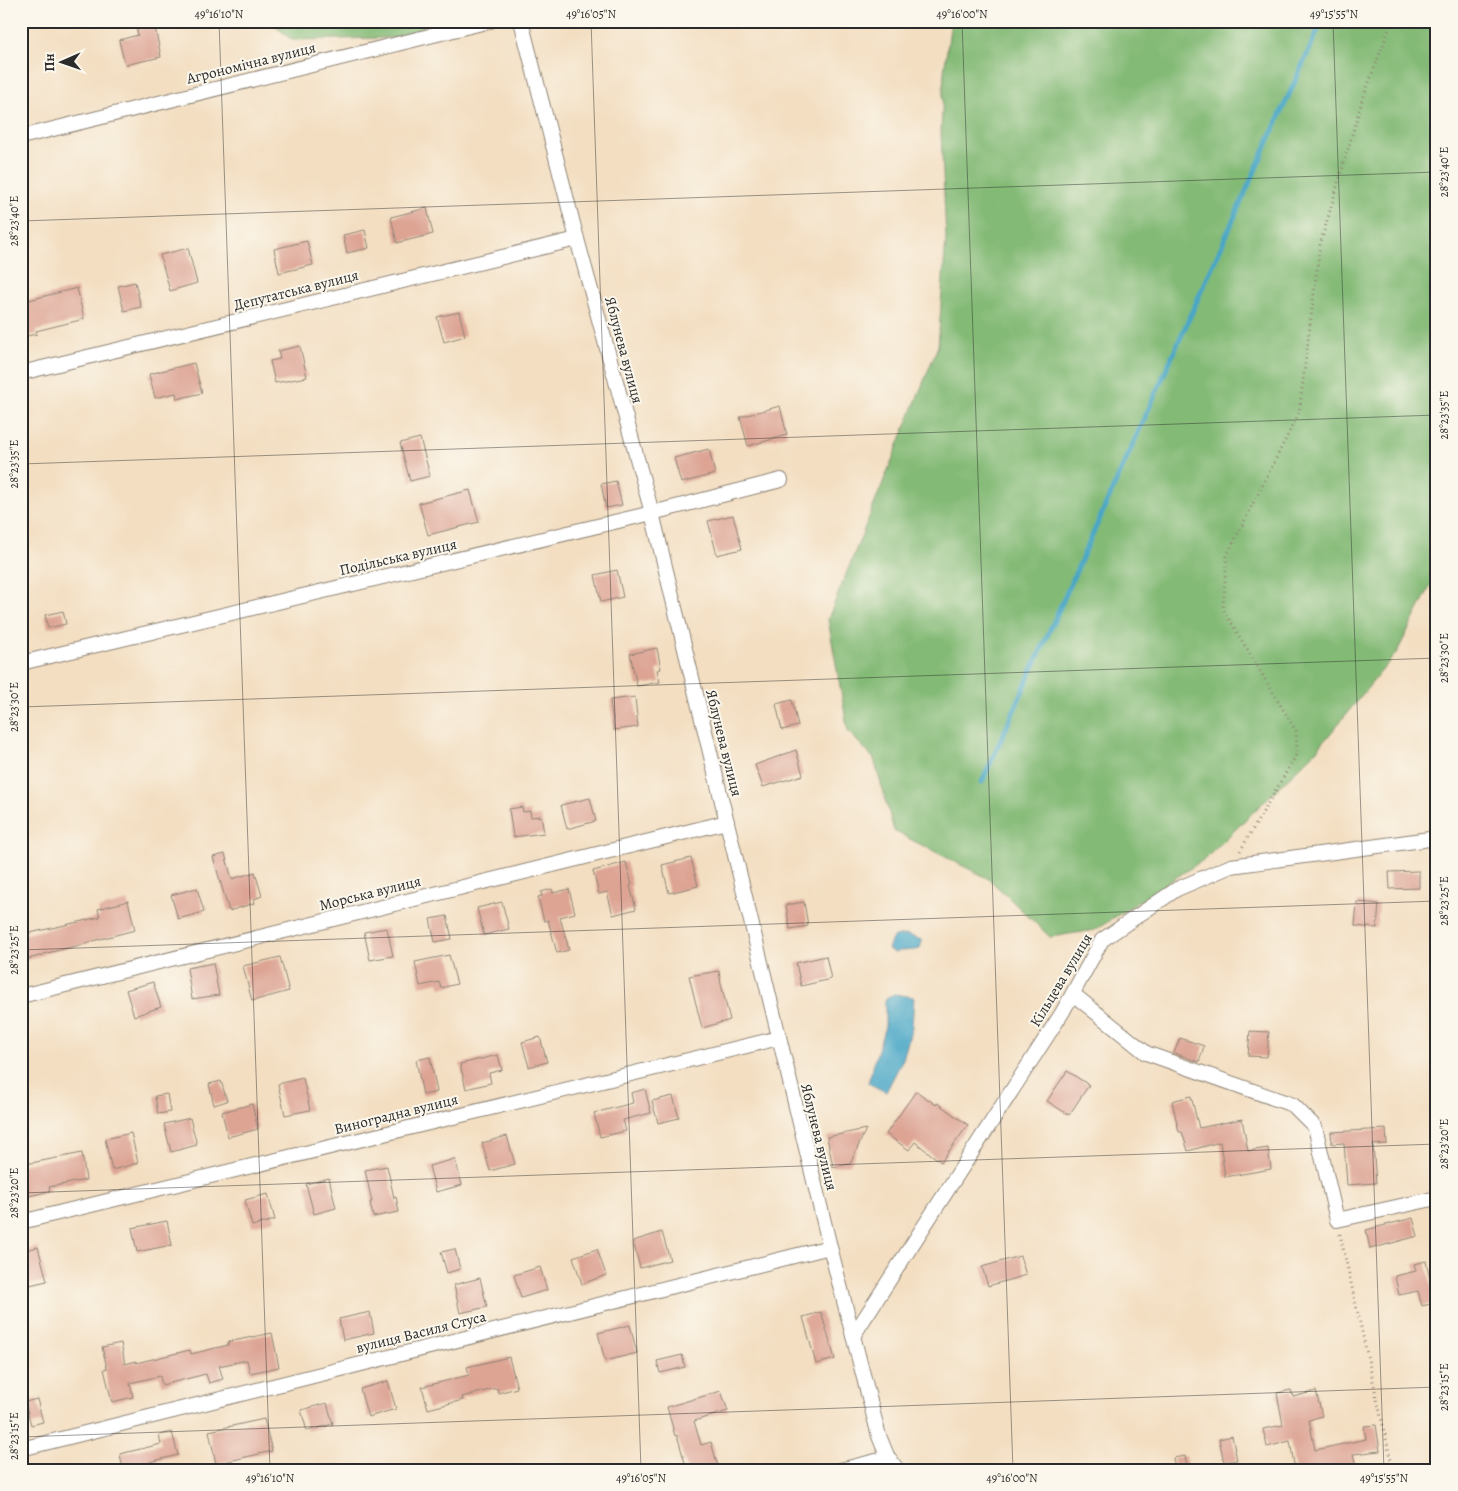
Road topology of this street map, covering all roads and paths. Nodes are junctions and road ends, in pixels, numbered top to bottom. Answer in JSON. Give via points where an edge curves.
{"nodes":[{"id":1,"x":490,"y":21,"type":"edge"},
{"id":2,"x":521,"y":21,"type":"edge"},
{"id":3,"x":1392,"y":21,"type":"edge"},
{"id":4,"x":21,"y":137,"type":"edge"},
{"id":5,"x":578,"y":239,"type":"junction"},
{"id":6,"x":21,"y":373,"type":"edge"},
{"id":7,"x":781,"y":480,"type":"dead end"},
{"id":8,"x":652,"y":513,"type":"junction"},
{"id":9,"x":21,"y":663,"type":"edge"},
{"id":10,"x":727,"y":822,"type":"junction"},
{"id":11,"x":1437,"y":838,"type":"edge"},
{"id":12,"x":1231,"y":866,"type":"junction"},
{"id":13,"x":1073,"y":994,"type":"junction"},
{"id":14,"x":21,"y":996,"type":"edge"},
{"id":15,"x":779,"y":1038,"type":"junction"},
{"id":16,"x":1437,"y":1198,"type":"edge"},
{"id":17,"x":1337,"y":1220,"type":"junction"},
{"id":18,"x":21,"y":1222,"type":"edge"},
{"id":19,"x":830,"y":1247,"type":"junction"},
{"id":20,"x":853,"y":1336,"type":"junction"},
{"id":21,"x":21,"y":1449,"type":"edge"},
{"id":22,"x":888,"y":1458,"type":"junction"},
{"id":23,"x":840,"y":1470,"type":"edge"},
{"id":24,"x":898,"y":1470,"type":"edge"},
{"id":25,"x":1393,"y":1470,"type":"edge"}],
"edges":[{"from":1,"to":4,"type":"street","name":"Агрономічна вулиця"},
{"from":2,"to":5,"type":"street","name":"Яблунева вулиця"},
{"from":3,"to":12,"type":"path","via":[[1362,101],[1320,245],[1299,413],[1227,555],[1223,609],[1296,731],[1297,754]]},
{"from":5,"to":6,"type":"street","name":"Депутатська вулиця"},
{"from":5,"to":8,"type":"street","name":"Яблунева вулиця"},
{"from":7,"to":8,"type":"street","name":"Подільська вулиця"},
{"from":8,"to":9,"type":"street","name":"Подільська вулиця"},
{"from":8,"to":10,"type":"street","name":"Яблунева вулиця"},
{"from":10,"to":14,"type":"street","name":"Морська вулиця"},
{"from":10,"to":15,"type":"street","name":"Яблунева вулиця"},
{"from":11,"to":12,"type":"street","name":"Кільцева вулиця"},
{"from":12,"to":13,"type":"street","name":"Кільцева вулиця","via":[[1177,889],[1102,940]]},
{"from":13,"to":17,"type":"street","via":[[1146,1053],[1293,1105],[1315,1128]]},
{"from":13,"to":20,"type":"street","name":"Кільцева вулиця"},
{"from":15,"to":18,"type":"street","name":"Виноградна вулиця"},
{"from":15,"to":19,"type":"street","name":"Яблунева вулиця"},
{"from":16,"to":17,"type":"street"},
{"from":17,"to":25,"type":"path"},
{"from":19,"to":20,"type":"street","name":"Яблунева вулиця"},
{"from":19,"to":21,"type":"street","name":"вулиця Василя Стуса"},
{"from":20,"to":22,"type":"street","name":"Яблунева вулиця","via":[[879,1436]]},
{"from":22,"to":23,"type":"street"},
{"from":22,"to":24,"type":"street","name":"Яблунева вулиця"}]}
